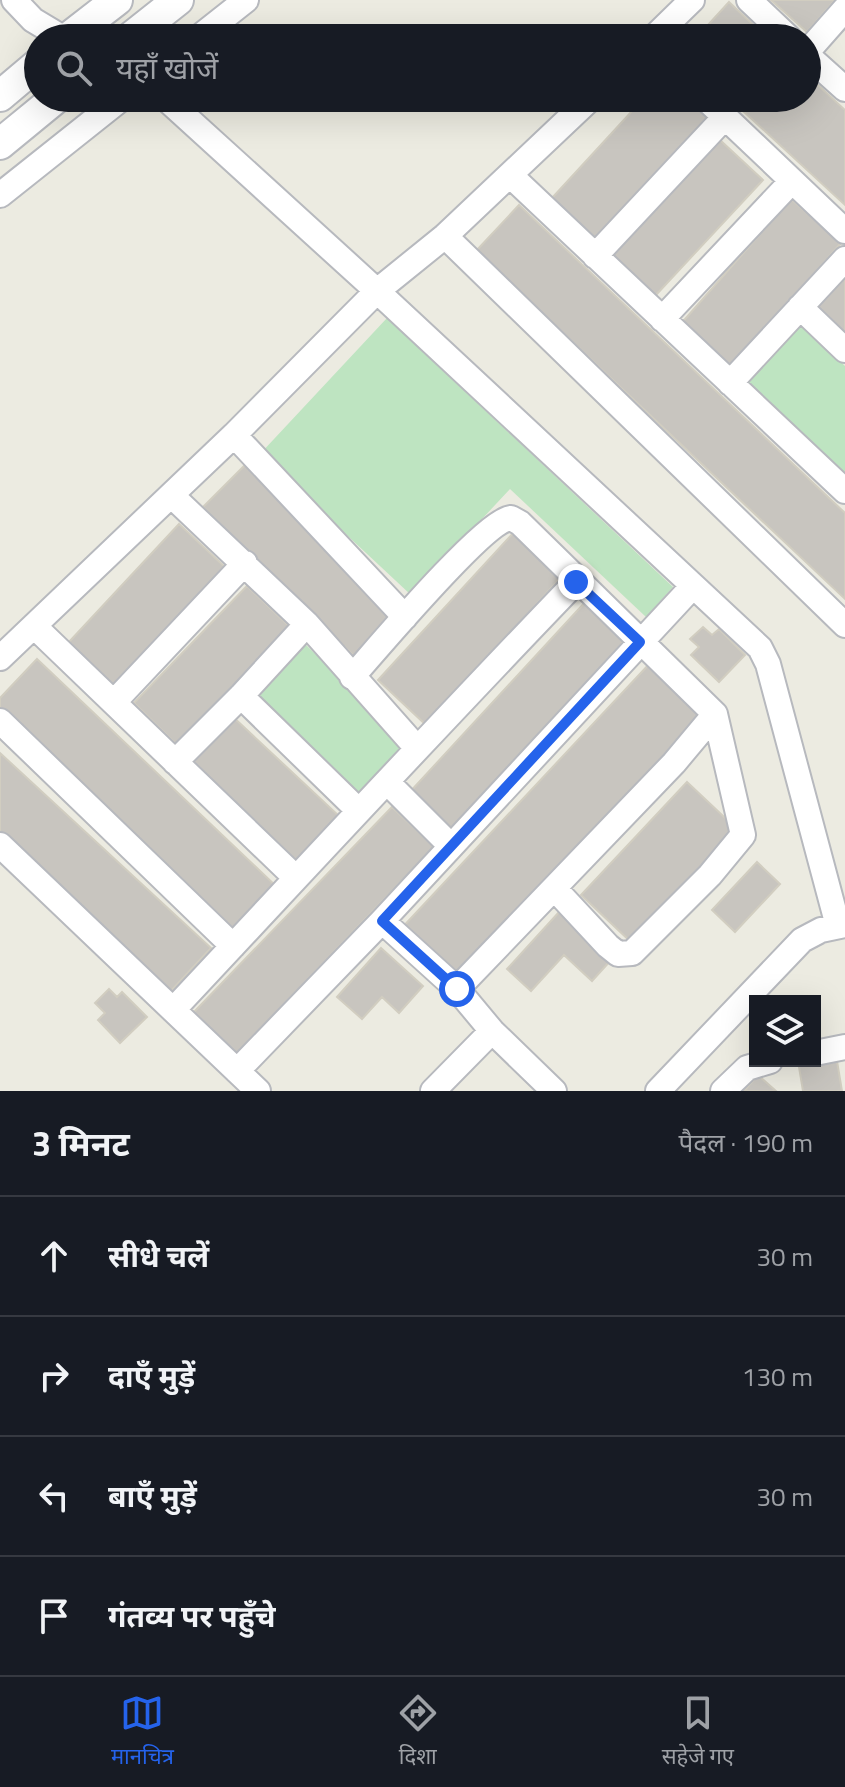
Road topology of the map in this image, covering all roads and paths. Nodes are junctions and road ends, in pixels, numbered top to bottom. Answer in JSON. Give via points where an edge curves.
{"nodes":[{"id":1,"x":14,"y":0,"type":"edge"},
{"id":2,"x":117,"y":0,"type":"edge"},
{"id":3,"x":178,"y":0,"type":"edge"},
{"id":4,"x":246,"y":0,"type":"edge"},
{"id":5,"x":692,"y":0,"type":"edge"},
{"id":6,"x":749,"y":0,"type":"edge"},
{"id":7,"x":845,"y":9,"type":"edge"},
{"id":8,"x":40,"y":24,"type":"edge"},
{"id":9,"x":85,"y":24,"type":"edge"},
{"id":10,"x":148,"y":24,"type":"edge"},
{"id":11,"x":216,"y":24,"type":"edge"},
{"id":12,"x":667,"y":24,"type":"edge"},
{"id":13,"x":774,"y":24,"type":"edge"},
{"id":14,"x":821,"y":37,"type":"edge"},
{"id":15,"x":821,"y":67,"type":"edge"},
{"id":16,"x":24,"y":76,"type":"edge"},
{"id":17,"x":845,"y":89,"type":"edge"},
{"id":18,"x":0,"y":96,"type":"edge"},
{"id":19,"x":39,"y":112,"type":"edge"},
{"id":20,"x":104,"y":112,"type":"edge"},
{"id":21,"x":180,"y":112,"type":"edge"},
{"id":22,"x":577,"y":112,"type":"edge"},
{"id":23,"x":720,"y":112,"type":"edge"},
{"id":24,"x":725,"y":117,"type":"junction"},
{"id":25,"x":0,"y":144,"type":"edge"},
{"id":26,"x":511,"y":176,"type":"junction"},
{"id":27,"x":792,"y":181,"type":"junction"},
{"id":28,"x":0,"y":195,"type":"edge"},
{"id":29,"x":845,"y":231,"type":"edge"},
{"id":30,"x":445,"y":236,"type":"junction"},
{"id":31,"x":595,"y":256,"type":"junction"},
{"id":32,"x":845,"y":259,"type":"edge"},
{"id":33,"x":377,"y":291,"type":"junction"},
{"id":34,"x":800,"y":307,"type":"junction"},
{"id":35,"x":662,"y":319,"type":"junction"},
{"id":36,"x":845,"y":350,"type":"edge"},
{"id":37,"x":730,"y":383,"type":"junction"},
{"id":38,"x":234,"y":435,"type":"junction"},
{"id":39,"x":845,"y":491,"type":"edge"},
{"id":40,"x":171,"y":495,"type":"junction"},
{"id":41,"x":245,"y":563,"type":"junction"},
{"id":42,"x":576,"y":582,"type":"junction"},
{"id":43,"x":693,"y":586,"type":"junction"},
{"id":44,"x":405,"y":617,"type":"junction"},
{"id":45,"x":307,"y":624,"type":"junction"},
{"id":46,"x":845,"y":625,"type":"edge"},
{"id":47,"x":34,"y":626,"type":"junction"},
{"id":48,"x":640,"y":642,"type":"junction"},
{"id":49,"x":0,"y":658,"type":"edge"},
{"id":50,"x":352,"y":677,"type":"junction"},
{"id":51,"x":241,"y":696,"type":"junction"},
{"id":52,"x":114,"y":702,"type":"junction"},
{"id":53,"x":715,"y":714,"type":"junction"},
{"id":54,"x":0,"y":721,"type":"edge"},
{"id":55,"x":416,"y":747,"type":"junction"},
{"id":56,"x":175,"y":762,"type":"junction"},
{"id":57,"x":388,"y":783,"type":"junction"},
{"id":58,"x":359,"y":811,"type":"junction"},
{"id":59,"x":0,"y":845,"type":"edge"},
{"id":60,"x":451,"y":846,"type":"junction"},
{"id":61,"x":295,"y":877,"type":"junction"},
{"id":62,"x":554,"y":888,"type":"junction"},
{"id":63,"x":382,"y":921,"type":"junction"},
{"id":64,"x":841,"y":926,"type":"edge"},
{"id":65,"x":233,"y":946,"type":"junction"},
{"id":66,"x":457,"y":989,"type":"junction"},
{"id":67,"x":173,"y":1010,"type":"junction"},
{"id":68,"x":492,"y":1031,"type":"junction"},
{"id":69,"x":845,"y":1047,"type":"edge"},
{"id":70,"x":821,"y":1052,"type":"edge"},
{"id":71,"x":750,"y":1067,"type":"edge"},
{"id":72,"x":237,"y":1071,"type":"junction"},
{"id":73,"x":258,"y":1091,"type":"edge"},
{"id":74,"x":433,"y":1091,"type":"edge"},
{"id":75,"x":554,"y":1091,"type":"edge"},
{"id":76,"x":658,"y":1091,"type":"edge"},
{"id":77,"x":723,"y":1091,"type":"edge"}],
"edges":[{"from":1,"to":8,"type":"street"},
{"from":2,"to":9,"type":"street"},
{"from":3,"to":10,"type":"street"},
{"from":4,"to":11,"type":"street"},
{"from":5,"to":12,"type":"street"},
{"from":6,"to":13,"type":"street"},
{"from":7,"to":14,"type":"street"},
{"from":15,"to":17,"type":"street"},
{"from":16,"to":18,"type":"street"},
{"from":19,"to":25,"type":"street"},
{"from":20,"to":28,"type":"street"},
{"from":21,"to":33,"type":"street"},
{"from":22,"to":26,"type":"street"},
{"from":23,"to":24,"type":"street"},
{"from":24,"to":27,"type":"street"},
{"from":24,"to":31,"type":"street"},
{"from":26,"to":30,"type":"street"},
{"from":26,"to":31,"type":"street"},
{"from":27,"to":29,"type":"street"},
{"from":27,"to":35,"type":"street"},
{"from":30,"to":33,"type":"street"},
{"from":30,"to":46,"type":"street"},
{"from":31,"to":35,"type":"street"},
{"from":32,"to":34,"type":"street"},
{"from":33,"to":38,"type":"street"},
{"from":33,"to":43,"type":"street"},
{"from":34,"to":36,"type":"street"},
{"from":34,"to":37,"type":"street"},
{"from":35,"to":37,"type":"street"},
{"from":37,"to":39,"type":"street"},
{"from":38,"to":40,"type":"street"},
{"from":38,"to":44,"type":"street"},
{"from":40,"to":41,"type":"street"},
{"from":40,"to":47,"type":"street"},
{"from":41,"to":45,"type":"street"},
{"from":41,"to":52,"type":"street"},
{"from":42,"to":44,"type":"street","via":[[520,523],[505,518]]},
{"from":42,"to":48,"type":"street"},
{"from":42,"to":55,"type":"street"},
{"from":43,"to":48,"type":"street"},
{"from":43,"to":64,"type":"street","via":[[751,639],[768,664]]},
{"from":44,"to":50,"type":"street"},
{"from":45,"to":50,"type":"street"},
{"from":45,"to":51,"type":"street"},
{"from":47,"to":49,"type":"street"},
{"from":47,"to":52,"type":"street"},
{"from":48,"to":53,"type":"street"},
{"from":48,"to":60,"type":"street"},
{"from":50,"to":55,"type":"street"},
{"from":51,"to":56,"type":"street"},
{"from":51,"to":58,"type":"street"},
{"from":52,"to":56,"type":"street"},
{"from":53,"to":62,"type":"street"},
{"from":53,"to":62,"type":"street","via":[[743,835],[710,875],[624,955],[608,946]]},
{"from":54,"to":65,"type":"street"},
{"from":55,"to":57,"type":"street"},
{"from":56,"to":61,"type":"street"},
{"from":57,"to":58,"type":"street"},
{"from":57,"to":60,"type":"street"},
{"from":58,"to":61,"type":"street"},
{"from":59,"to":67,"type":"street"},
{"from":60,"to":63,"type":"street"},
{"from":61,"to":65,"type":"street"},
{"from":62,"to":66,"type":"street"},
{"from":63,"to":66,"type":"street"},
{"from":63,"to":72,"type":"street"},
{"from":64,"to":76,"type":"street","via":[[802,940]]},
{"from":65,"to":67,"type":"street"},
{"from":66,"to":68,"type":"street"},
{"from":67,"to":72,"type":"street"},
{"from":68,"to":74,"type":"street"},
{"from":68,"to":75,"type":"street"},
{"from":69,"to":70,"type":"street"},
{"from":71,"to":77,"type":"street"},
{"from":72,"to":73,"type":"street"}]}
